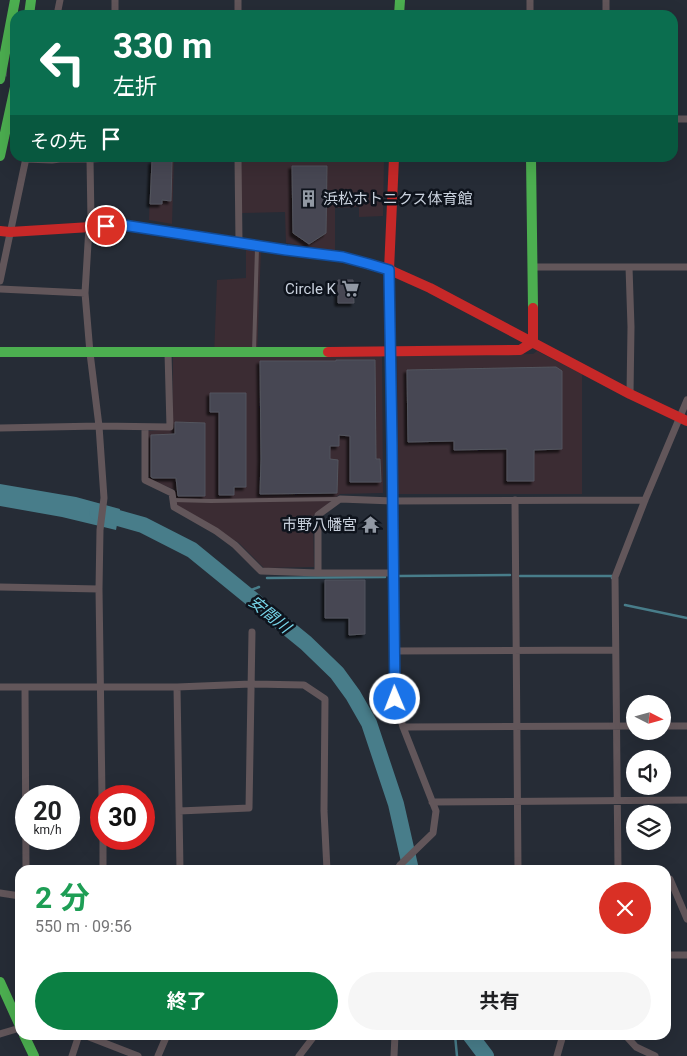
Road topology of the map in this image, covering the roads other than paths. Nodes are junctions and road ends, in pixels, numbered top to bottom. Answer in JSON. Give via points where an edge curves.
{"nodes":[{"id":1,"x":10,"y":26,"type":"edge"},
{"id":2,"x":0,"y":79,"type":"edge"},
{"id":3,"x":10,"y":111,"type":"edge"},
{"id":4,"x":0,"y":156,"type":"edge"},
{"id":5,"x":25,"y":162,"type":"edge"},
{"id":6,"x":90,"y":162,"type":"edge"},
{"id":7,"x":238,"y":162,"type":"edge"},
{"id":8,"x":394,"y":162,"type":"edge"},
{"id":9,"x":531,"y":162,"type":"edge"},
{"id":10,"x":88,"y":227,"type":"junction"},
{"id":11,"x":5,"y":232,"type":"edge"},
{"id":12,"x":239,"y":242,"type":"junction"},
{"id":13,"x":257,"y":245,"type":"junction"},
{"id":14,"x":532,"y":267,"type":"junction"},
{"id":15,"x":629,"y":267,"type":"junction"},
{"id":16,"x":687,"y":267,"type":"edge"},
{"id":17,"x":389,"y":270,"type":"junction"},
{"id":18,"x":0,"y":281,"type":"edge"},
{"id":19,"x":0,"y":288,"type":"edge"},
{"id":20,"x":85,"y":294,"type":"junction"},
{"id":21,"x":533,"y":342,"type":"junction"},
{"id":22,"x":0,"y":352,"type":"edge"},
{"id":23,"x":391,"y":352,"type":"junction"},
{"id":24,"x":90,"y":353,"type":"junction"},
{"id":25,"x":168,"y":353,"type":"junction"},
{"id":26,"x":254,"y":353,"type":"junction"},
{"id":27,"x":630,"y":394,"type":"junction"},
{"id":28,"x":687,"y":400,"type":"edge"},
{"id":29,"x":683,"y":420,"type":"edge"},
{"id":30,"x":99,"y":426,"type":"junction"},
{"id":31,"x":0,"y":428,"type":"edge"},
{"id":32,"x":145,"y":428,"type":"junction"},
{"id":33,"x":340,"y":499,"type":"junction"},
{"id":34,"x":172,"y":500,"type":"junction"},
{"id":35,"x":515,"y":500,"type":"junction"},
{"id":36,"x":645,"y":500,"type":"junction"},
{"id":37,"x":393,"y":501,"type":"junction"},
{"id":38,"x":318,"y":573,"type":"junction"},
{"id":39,"x":393,"y":573,"type":"junction"},
{"id":40,"x":0,"y":588,"type":"edge"},
{"id":41,"x":99,"y":589,"type":"junction"},
{"id":42,"x":252,"y":632,"type":"dead end"},
{"id":43,"x":616,"y":650,"type":"junction"},
{"id":44,"x":516,"y":651,"type":"junction"},
{"id":45,"x":394,"y":652,"type":"junction"},
{"id":46,"x":251,"y":684,"type":"junction"},
{"id":47,"x":0,"y":687,"type":"edge"},
{"id":48,"x":25,"y":687,"type":"junction"},
{"id":49,"x":100,"y":687,"type":"junction"},
{"id":50,"x":177,"y":687,"type":"junction"},
{"id":51,"x":616,"y":726,"type":"junction"},
{"id":52,"x":626,"y":726,"type":"edge"},
{"id":53,"x":671,"y":726,"type":"edge"},
{"id":54,"x":687,"y":726,"type":"edge"},
{"id":55,"x":403,"y":727,"type":"junction"},
{"id":56,"x":517,"y":727,"type":"junction"},
{"id":57,"x":102,"y":785,"type":"edge"},
{"id":58,"x":617,"y":800,"type":"junction"},
{"id":59,"x":687,"y":800,"type":"edge"},
{"id":60,"x":517,"y":801,"type":"junction"},
{"id":61,"x":432,"y":802,"type":"junction"},
{"id":62,"x":179,"y":811,"type":"junction"},
{"id":63,"x":103,"y":850,"type":"edge"},
{"id":64,"x":26,"y":865,"type":"edge"},
{"id":65,"x":103,"y":865,"type":"edge"},
{"id":66,"x":180,"y":865,"type":"edge"},
{"id":67,"x":327,"y":865,"type":"edge"},
{"id":68,"x":400,"y":865,"type":"edge"},
{"id":69,"x":518,"y":865,"type":"edge"},
{"id":70,"x":618,"y":865,"type":"edge"},
{"id":71,"x":671,"y":881,"type":"edge"},
{"id":72,"x":0,"y":893,"type":"edge"},
{"id":73,"x":15,"y":895,"type":"edge"},
{"id":74,"x":687,"y":920,"type":"edge"},
{"id":75,"x":671,"y":955,"type":"edge"},
{"id":76,"x":687,"y":955,"type":"edge"},
{"id":77,"x":0,"y":982,"type":"edge"},
{"id":78,"x":15,"y":1016,"type":"edge"},
{"id":79,"x":15,"y":1029,"type":"edge"},
{"id":80,"x":0,"y":1034,"type":"edge"},
{"id":81,"x":26,"y":1040,"type":"edge"},
{"id":82,"x":77,"y":1040,"type":"edge"},
{"id":83,"x":97,"y":1040,"type":"edge"},
{"id":84,"x":165,"y":1040,"type":"edge"},
{"id":85,"x":311,"y":1040,"type":"edge"},
{"id":86,"x":395,"y":1040,"type":"edge"},
{"id":87,"x":563,"y":1040,"type":"edge"},
{"id":88,"x":630,"y":1040,"type":"edge"},
{"id":89,"x":34,"y":1056,"type":"edge"},
{"id":90,"x":72,"y":1056,"type":"edge"},
{"id":91,"x":138,"y":1056,"type":"edge"},
{"id":92,"x":158,"y":1056,"type":"edge"},
{"id":93,"x":299,"y":1056,"type":"edge"},
{"id":94,"x":394,"y":1056,"type":"edge"},
{"id":95,"x":558,"y":1056,"type":"edge"},
{"id":96,"x":655,"y":1056,"type":"edge"}],
"edges":[{"from":1,"to":2,"type":"main road"},
{"from":3,"to":4,"type":"main road"},
{"from":5,"to":11,"type":"street"},
{"from":6,"to":10,"type":"street","via":[[91,221]]},
{"from":7,"to":12,"type":"street"},
{"from":8,"to":17,"type":"main road"},
{"from":9,"to":14,"type":"main road"},
{"from":10,"to":11,"type":"main road"},
{"from":10,"to":12,"type":"main road","via":[[123,225]]},
{"from":10,"to":20,"type":"street"},
{"from":11,"to":18,"type":"street"},
{"from":12,"to":13,"type":"main road"},
{"from":13,"to":17,"type":"main road","via":[[343,257]]},
{"from":13,"to":26,"type":"lane"},
{"from":14,"to":15,"type":"street"},
{"from":14,"to":21,"type":"main road"},
{"from":15,"to":16,"type":"street"},
{"from":15,"to":27,"type":"street"},
{"from":17,"to":21,"type":"main road"},
{"from":17,"to":23,"type":"street"},
{"from":19,"to":20,"type":"street"},
{"from":20,"to":24,"type":"street"},
{"from":21,"to":23,"type":"main road","via":[[520,350]]},
{"from":21,"to":27,"type":"main road"},
{"from":22,"to":24,"type":"main road"},
{"from":23,"to":26,"type":"main road"},
{"from":23,"to":37,"type":"street"},
{"from":24,"to":25,"type":"main road"},
{"from":24,"to":30,"type":"street"},
{"from":25,"to":26,"type":"main road"},
{"from":25,"to":32,"type":"street","via":[[170,428]]},
{"from":27,"to":29,"type":"main road"},
{"from":28,"to":29,"type":"street"},
{"from":29,"to":36,"type":"street"},
{"from":30,"to":31,"type":"street"},
{"from":30,"to":32,"type":"street"},
{"from":30,"to":41,"type":"street","via":[[104,500]]},
{"from":32,"to":34,"type":"street","via":[[145,480],[172,493]]},
{"from":33,"to":34,"type":"lane"},
{"from":33,"to":37,"type":"street"},
{"from":33,"to":38,"type":"street","via":[[318,515]]},
{"from":34,"to":38,"type":"street","via":[[174,507],[235,545],[261,571]]},
{"from":35,"to":36,"type":"street"},
{"from":35,"to":37,"type":"street"},
{"from":35,"to":44,"type":"street"},
{"from":36,"to":43,"type":"street","via":[[615,577]]},
{"from":37,"to":39,"type":"street"},
{"from":38,"to":39,"type":"street"},
{"from":39,"to":45,"type":"street"},
{"from":40,"to":41,"type":"street"},
{"from":41,"to":49,"type":"street"},
{"from":42,"to":46,"type":"street"},
{"from":43,"to":44,"type":"street"},
{"from":43,"to":51,"type":"street"},
{"from":44,"to":45,"type":"street"},
{"from":44,"to":56,"type":"street"},
{"from":45,"to":55,"type":"street","via":[[395,699]]},
{"from":46,"to":50,"type":"street"},
{"from":46,"to":62,"type":"street","via":[[249,808]]},
{"from":46,"to":67,"type":"street","via":[[304,685],[324,699]]},
{"from":47,"to":48,"type":"street"},
{"from":48,"to":49,"type":"street"},
{"from":48,"to":64,"type":"street"},
{"from":49,"to":50,"type":"street"},
{"from":49,"to":57,"type":"street"},
{"from":50,"to":62,"type":"street"},
{"from":51,"to":52,"type":"street"},
{"from":51,"to":56,"type":"street"},
{"from":51,"to":58,"type":"street"},
{"from":53,"to":54,"type":"street"},
{"from":55,"to":56,"type":"street"},
{"from":55,"to":61,"type":"street"},
{"from":56,"to":60,"type":"street"},
{"from":58,"to":59,"type":"street"},
{"from":58,"to":60,"type":"street"},
{"from":58,"to":70,"type":"street"},
{"from":60,"to":61,"type":"street"},
{"from":60,"to":69,"type":"street"},
{"from":61,"to":68,"type":"street","via":[[436,811],[434,833]]},
{"from":62,"to":66,"type":"street"},
{"from":63,"to":65,"type":"street"},
{"from":71,"to":74,"type":"street"},
{"from":72,"to":73,"type":"street"},
{"from":75,"to":76,"type":"street"},
{"from":77,"to":78,"type":"main road"},
{"from":79,"to":80,"type":"street"},
{"from":81,"to":89,"type":"main road"},
{"from":82,"to":90,"type":"street"},
{"from":83,"to":91,"type":"street"},
{"from":84,"to":92,"type":"street"},
{"from":85,"to":93,"type":"street"},
{"from":86,"to":94,"type":"street"},
{"from":87,"to":95,"type":"street"},
{"from":88,"to":96,"type":"street","via":[[636,1047]]}]}
